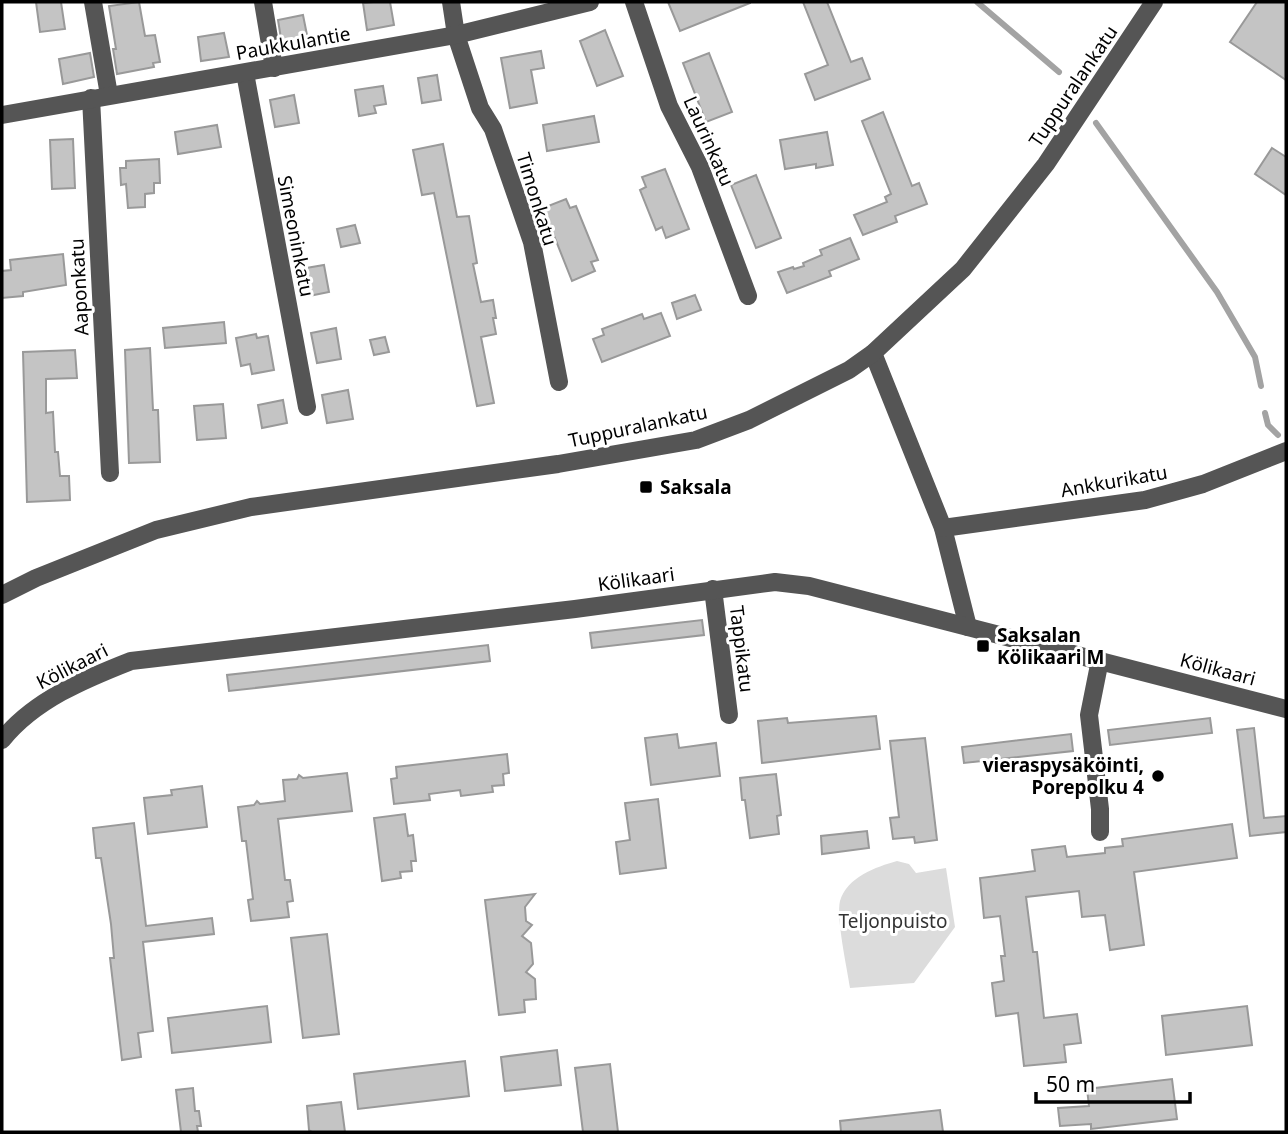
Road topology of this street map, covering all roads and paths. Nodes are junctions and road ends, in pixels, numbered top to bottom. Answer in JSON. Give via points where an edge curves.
{"nodes":[{"id":1,"x":93,"y":2,"type":"edge"},
{"id":2,"x":263,"y":2,"type":"edge"},
{"id":3,"x":451,"y":2,"type":"edge"},
{"id":4,"x":590,"y":2,"type":"edge"},
{"id":5,"x":634,"y":2,"type":"edge"},
{"id":6,"x":1154,"y":2,"type":"edge"},
{"id":7,"x":456,"y":35,"type":"junction"},
{"id":8,"x":274,"y":68,"type":"junction"},
{"id":9,"x":244,"y":73,"type":"junction"},
{"id":10,"x":110,"y":95,"type":"junction"},
{"id":11,"x":91,"y":98,"type":"junction"},
{"id":12,"x":2,"y":115,"type":"edge"},
{"id":13,"x":748,"y":296,"type":"dead end"},
{"id":14,"x":873,"y":353,"type":"junction"},
{"id":15,"x":559,"y":382,"type":"dead end"},
{"id":16,"x":307,"y":407,"type":"dead end"},
{"id":17,"x":1286,"y":451,"type":"edge"},
{"id":18,"x":110,"y":473,"type":"dead end"},
{"id":19,"x":943,"y":528,"type":"junction"},
{"id":20,"x":713,"y":589,"type":"junction"},
{"id":21,"x":2,"y":595,"type":"edge"},
{"id":22,"x":968,"y":628,"type":"junction"},
{"id":23,"x":1100,"y":660,"type":"junction"},
{"id":24,"x":1286,"y":709,"type":"edge"},
{"id":25,"x":729,"y":715,"type":"dead end"},
{"id":26,"x":2,"y":740,"type":"edge"},
{"id":27,"x":1100,"y":832,"type":"dead end"}],
"edges":[{"from":1,"to":10,"type":"street"},
{"from":2,"to":8,"type":"street"},
{"from":3,"to":7,"type":"street","name":"Timonkatu"},
{"from":4,"to":7,"type":"street","name":"Paukkulantie"},
{"from":5,"to":13,"type":"street","name":"Laurinkatu","via":[[669,106],[700,167]]},
{"from":6,"to":14,"type":"street","name":"Tuppuralankatu","via":[[1046,163],[963,269]]},
{"from":7,"to":8,"type":"street","name":"Paukkulantie"},
{"from":7,"to":15,"type":"street","name":"Timonkatu","via":[[532,242]]},
{"from":8,"to":9,"type":"street","name":"Paukkulantie"},
{"from":9,"to":10,"type":"street","name":"Paukkulantie"},
{"from":9,"to":16,"type":"street","name":"Simeoninkatu"},
{"from":10,"to":11,"type":"street","name":"Paukkulantie"},
{"from":11,"to":12,"type":"street","name":"Paukkulantie"},
{"from":11,"to":18,"type":"street","name":"Aaponkatu"},
{"from":14,"to":19,"type":"street"},
{"from":14,"to":21,"type":"street","name":"Tuppuralankatu","via":[[762,414],[696,440],[251,507],[156,530]]},
{"from":17,"to":19,"type":"street","name":"Ankkurikatu","via":[[1203,484],[1145,500]]},
{"from":19,"to":22,"type":"street"},
{"from":20,"to":22,"type":"street","name":"Kölikaari","via":[[775,582],[808,586]]},
{"from":20,"to":25,"type":"street","name":"Tappikatu"},
{"from":20,"to":26,"type":"street","name":"Kölikaari","via":[[131,661],[42,704]]},
{"from":22,"to":23,"type":"street","name":"Kölikaari"},
{"from":23,"to":24,"type":"street","name":"Kölikaari"},
{"from":23,"to":27,"type":"street","via":[[1089,715]]}]}
